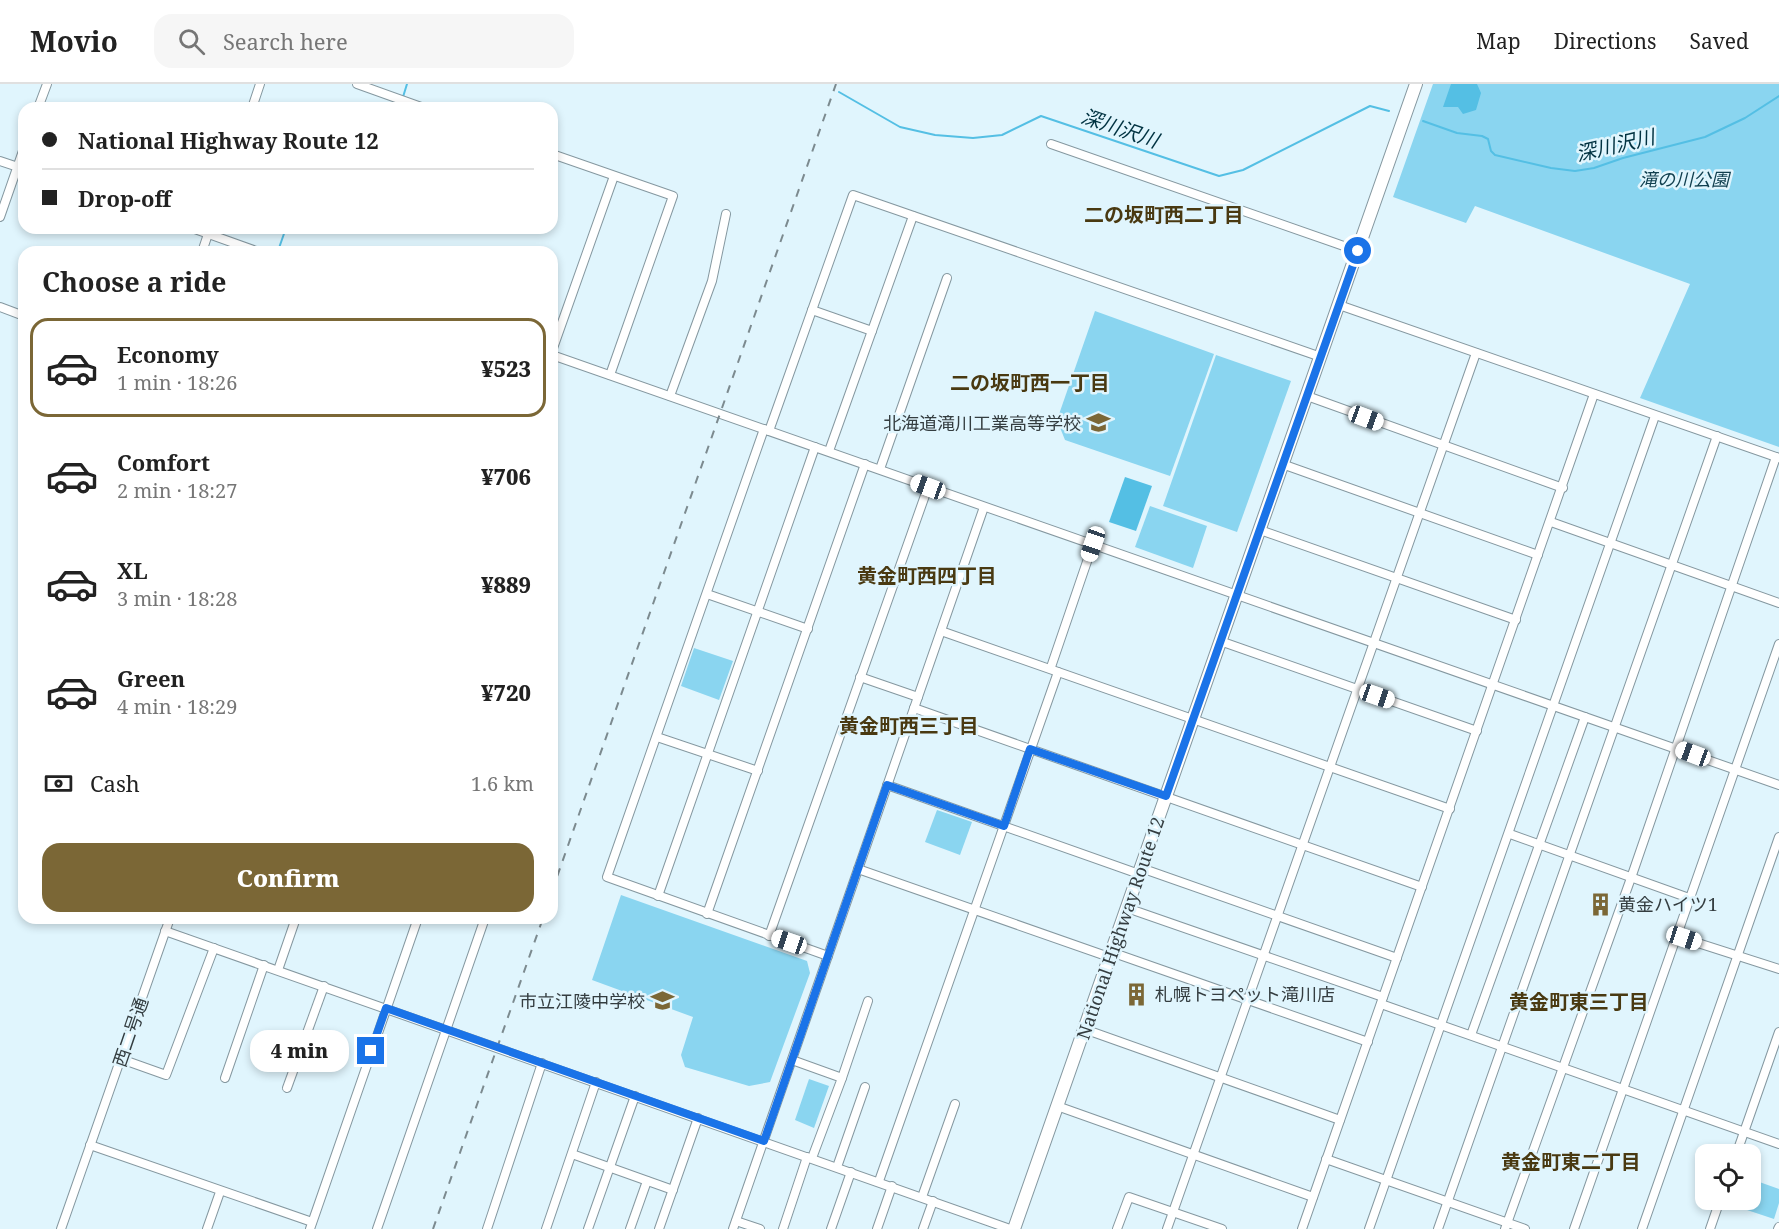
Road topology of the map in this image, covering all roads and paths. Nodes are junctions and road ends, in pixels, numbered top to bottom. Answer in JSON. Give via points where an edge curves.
{"nodes":[{"id":1,"x":47,"y":84,"type":"edge"},
{"id":2,"x":260,"y":84,"type":"edge"},
{"id":3,"x":357,"y":84,"type":"edge"},
{"id":4,"x":1416,"y":84,"type":"edge"},
{"id":5,"x":40,"y":102,"type":"edge"},
{"id":6,"x":254,"y":102,"type":"edge"},
{"id":7,"x":407,"y":102,"type":"edge"},
{"id":8,"x":1051,"y":144,"type":"dead end"},
{"id":9,"x":558,"y":156,"type":"edge"},
{"id":10,"x":0,"y":160,"type":"edge"},
{"id":11,"x":18,"y":167,"type":"edge"},
{"id":12,"x":18,"y":175,"type":"edge"},
{"id":13,"x":614,"y":176,"type":"junction"},
{"id":14,"x":726,"y":214,"type":"dead end"},
{"id":15,"x":913,"y":216,"type":"junction"},
{"id":16,"x":0,"y":217,"type":"edge"},
{"id":17,"x":216,"y":234,"type":"edge"},
{"id":18,"x":245,"y":246,"type":"edge"},
{"id":19,"x":1358,"y":251,"type":"junction"},
{"id":20,"x":946,"y":278,"type":"dead end"},
{"id":21,"x":1339,"y":305,"type":"junction"},
{"id":22,"x":0,"y":307,"type":"edge"},
{"id":23,"x":812,"y":310,"type":"junction"},
{"id":24,"x":18,"y":314,"type":"edge"},
{"id":25,"x":872,"y":331,"type":"junction"},
{"id":26,"x":558,"y":336,"type":"edge"},
{"id":27,"x":1476,"y":353,"type":"junction"},
{"id":28,"x":558,"y":355,"type":"edge"},
{"id":29,"x":1321,"y":357,"type":"junction"},
{"id":30,"x":610,"y":375,"type":"junction"},
{"id":31,"x":1594,"y":394,"type":"junction"},
{"id":32,"x":670,"y":396,"type":"junction"},
{"id":33,"x":1307,"y":396,"type":"junction"},
{"id":34,"x":1655,"y":416,"type":"junction"},
{"id":35,"x":766,"y":430,"type":"junction"},
{"id":36,"x":1717,"y":436,"type":"junction"},
{"id":37,"x":1444,"y":446,"type":"junction"},
{"id":38,"x":815,"y":447,"type":"junction"},
{"id":39,"x":829,"y":452,"type":"junction"},
{"id":40,"x":1778,"y":457,"type":"edge"},
{"id":41,"x":865,"y":464,"type":"junction"},
{"id":42,"x":1282,"y":464,"type":"junction"},
{"id":43,"x":880,"y":469,"type":"junction"},
{"id":44,"x":928,"y":487,"type":"junction"},
{"id":45,"x":1563,"y":488,"type":"junction"},
{"id":46,"x":984,"y":507,"type":"junction"},
{"id":47,"x":1419,"y":513,"type":"junction"},
{"id":48,"x":1551,"y":522,"type":"junction"},
{"id":49,"x":1260,"y":530,"type":"junction"},
{"id":50,"x":1093,"y":544,"type":"junction"},
{"id":51,"x":1610,"y":544,"type":"junction"},
{"id":52,"x":1538,"y":555,"type":"junction"},
{"id":53,"x":1671,"y":566,"type":"junction"},
{"id":54,"x":1397,"y":577,"type":"junction"},
{"id":55,"x":1733,"y":587,"type":"junction"},
{"id":56,"x":707,"y":594,"type":"junction"},
{"id":57,"x":1237,"y":595,"type":"junction"},
{"id":58,"x":1779,"y":603,"type":"edge"},
{"id":59,"x":758,"y":611,"type":"junction"},
{"id":60,"x":1516,"y":620,"type":"junction"},
{"id":61,"x":808,"y":629,"type":"junction"},
{"id":62,"x":941,"y":631,"type":"junction"},
{"id":63,"x":1220,"y":641,"type":"junction"},
{"id":64,"x":1373,"y":643,"type":"junction"},
{"id":65,"x":1779,"y":644,"type":"edge"},
{"id":66,"x":1055,"y":670,"type":"junction"},
{"id":67,"x":860,"y":677,"type":"junction"},
{"id":68,"x":1493,"y":685,"type":"junction"},
{"id":69,"x":1357,"y":689,"type":"junction"},
{"id":70,"x":918,"y":698,"type":"junction"},
{"id":71,"x":1553,"y":706,"type":"junction"},
{"id":72,"x":914,"y":708,"type":"junction"},
{"id":73,"x":1585,"y":717,"type":"junction"},
{"id":74,"x":1193,"y":720,"type":"junction"},
{"id":75,"x":1613,"y":728,"type":"junction"},
{"id":76,"x":1477,"y":731,"type":"junction"},
{"id":77,"x":657,"y":737,"type":"junction"},
{"id":78,"x":1675,"y":748,"type":"junction"},
{"id":79,"x":1030,"y":749,"type":"junction"},
{"id":80,"x":707,"y":754,"type":"junction"},
{"id":81,"x":1330,"y":767,"type":"junction"},
{"id":82,"x":1735,"y":769,"type":"junction"},
{"id":83,"x":758,"y":771,"type":"junction"},
{"id":84,"x":887,"y":785,"type":"junction"},
{"id":85,"x":1779,"y":785,"type":"edge"},
{"id":86,"x":1166,"y":796,"type":"junction"},
{"id":87,"x":1450,"y":809,"type":"junction"},
{"id":88,"x":1004,"y":826,"type":"junction"},
{"id":89,"x":1510,"y":834,"type":"junction"},
{"id":90,"x":1779,"y":837,"type":"edge"},
{"id":91,"x":1303,"y":844,"type":"junction"},
{"id":92,"x":1539,"y":845,"type":"junction"},
{"id":93,"x":1568,"y":856,"type":"junction"},
{"id":94,"x":858,"y":869,"type":"junction"},
{"id":95,"x":1140,"y":871,"type":"junction"},
{"id":96,"x":1631,"y":878,"type":"junction"},
{"id":97,"x":1422,"y":887,"type":"junction"},
{"id":98,"x":658,"y":896,"type":"junction"},
{"id":99,"x":1689,"y":898,"type":"junction"},
{"id":100,"x":1127,"y":908,"type":"junction"},
{"id":101,"x":975,"y":910,"type":"junction"},
{"id":102,"x":707,"y":914,"type":"junction"},
{"id":103,"x":1277,"y":917,"type":"junction"},
{"id":104,"x":168,"y":924,"type":"edge"},
{"id":105,"x":294,"y":924,"type":"edge"},
{"id":106,"x":416,"y":924,"type":"edge"},
{"id":107,"x":484,"y":924,"type":"edge"},
{"id":108,"x":165,"y":931,"type":"junction"},
{"id":109,"x":769,"y":936,"type":"junction"},
{"id":110,"x":1676,"y":936,"type":"junction"},
{"id":111,"x":214,"y":948,"type":"junction"},
{"id":112,"x":1110,"y":955,"type":"junction"},
{"id":113,"x":828,"y":956,"type":"junction"},
{"id":114,"x":1263,"y":956,"type":"junction"},
{"id":115,"x":1739,"y":956,"type":"junction"},
{"id":116,"x":1397,"y":958,"type":"junction"},
{"id":117,"x":264,"y":965,"type":"junction"},
{"id":118,"x":1779,"y":969,"type":"edge"},
{"id":119,"x":278,"y":970,"type":"junction"},
{"id":120,"x":324,"y":986,"type":"junction"},
{"id":121,"x":1248,"y":1000,"type":"junction"},
{"id":122,"x":1382,"y":1000,"type":"junction"},
{"id":123,"x":868,"y":1001,"type":"dead end"},
{"id":124,"x":386,"y":1008,"type":"junction"},
{"id":125,"x":1441,"y":1025,"type":"junction"},
{"id":126,"x":446,"y":1029,"type":"junction"},
{"id":127,"x":1084,"y":1029,"type":"junction"},
{"id":128,"x":1779,"y":1032,"type":"edge"},
{"id":129,"x":1471,"y":1035,"type":"junction"},
{"id":130,"x":1368,"y":1042,"type":"junction"},
{"id":131,"x":1502,"y":1046,"type":"junction"},
{"id":132,"x":121,"y":1059,"type":"junction"},
{"id":133,"x":792,"y":1060,"type":"junction"},
{"id":134,"x":542,"y":1063,"type":"junction"},
{"id":135,"x":1563,"y":1067,"type":"junction"},
{"id":136,"x":1220,"y":1077,"type":"junction"},
{"id":137,"x":225,"y":1078,"type":"dead end"},
{"id":138,"x":842,"y":1078,"type":"junction"},
{"id":139,"x":596,"y":1082,"type":"junction"},
{"id":140,"x":865,"y":1087,"type":"dead end"},
{"id":141,"x":287,"y":1088,"type":"dead end"},
{"id":142,"x":1622,"y":1088,"type":"junction"},
{"id":143,"x":634,"y":1096,"type":"junction"},
{"id":144,"x":955,"y":1104,"type":"dead end"},
{"id":145,"x":1057,"y":1106,"type":"junction"},
{"id":146,"x":1684,"y":1110,"type":"junction"},
{"id":147,"x":698,"y":1118,"type":"junction"},
{"id":148,"x":1340,"y":1120,"type":"junction"},
{"id":149,"x":1744,"y":1132,"type":"junction"},
{"id":150,"x":764,"y":1141,"type":"junction"},
{"id":151,"x":1740,"y":1144,"type":"edge"},
{"id":152,"x":1779,"y":1144,"type":"edge"},
{"id":153,"x":90,"y":1145,"type":"junction"},
{"id":154,"x":572,"y":1154,"type":"junction"},
{"id":155,"x":1193,"y":1155,"type":"junction"},
{"id":156,"x":810,"y":1157,"type":"junction"},
{"id":157,"x":1326,"y":1159,"type":"junction"},
{"id":158,"x":609,"y":1167,"type":"junction"},
{"id":159,"x":837,"y":1167,"type":"junction"},
{"id":160,"x":851,"y":1172,"type":"junction"},
{"id":161,"x":1386,"y":1180,"type":"junction"},
{"id":162,"x":647,"y":1181,"type":"junction"},
{"id":163,"x":879,"y":1181,"type":"junction"},
{"id":164,"x":892,"y":1186,"type":"junction"},
{"id":165,"x":673,"y":1190,"type":"junction"},
{"id":166,"x":220,"y":1192,"type":"junction"},
{"id":167,"x":922,"y":1197,"type":"junction"},
{"id":168,"x":1313,"y":1197,"type":"junction"},
{"id":169,"x":933,"y":1201,"type":"junction"},
{"id":170,"x":1448,"y":1202,"type":"junction"},
{"id":171,"x":1717,"y":1210,"type":"edge"},
{"id":172,"x":1173,"y":1213,"type":"junction"},
{"id":173,"x":311,"y":1225,"type":"edge"},
{"id":174,"x":735,"y":1225,"type":"edge"},
{"id":175,"x":1506,"y":1226,"type":"edge"},
{"id":176,"x":61,"y":1229,"type":"edge"},
{"id":177,"x":207,"y":1229,"type":"edge"},
{"id":178,"x":377,"y":1229,"type":"edge"},
{"id":179,"x":488,"y":1229,"type":"edge"},
{"id":180,"x":546,"y":1229,"type":"edge"},
{"id":181,"x":588,"y":1229,"type":"edge"},
{"id":182,"x":630,"y":1229,"type":"edge"},
{"id":183,"x":659,"y":1229,"type":"edge"},
{"id":184,"x":760,"y":1229,"type":"edge"},
{"id":185,"x":783,"y":1229,"type":"edge"},
{"id":186,"x":831,"y":1229,"type":"edge"},
{"id":187,"x":877,"y":1229,"type":"edge"},
{"id":188,"x":923,"y":1229,"type":"edge"},
{"id":189,"x":1012,"y":1229,"type":"edge"},
{"id":190,"x":1117,"y":1229,"type":"edge"},
{"id":191,"x":1167,"y":1229,"type":"edge"},
{"id":192,"x":1222,"y":1229,"type":"edge"},
{"id":193,"x":1302,"y":1229,"type":"edge"},
{"id":194,"x":1369,"y":1229,"type":"edge"},
{"id":195,"x":1438,"y":1229,"type":"edge"},
{"id":196,"x":1525,"y":1229,"type":"edge"},
{"id":197,"x":1574,"y":1229,"type":"edge"},
{"id":198,"x":1642,"y":1229,"type":"edge"},
{"id":199,"x":1710,"y":1229,"type":"edge"}],
"edges":[{"from":1,"to":5,"type":"street"},
{"from":2,"to":6,"type":"street"},
{"from":3,"to":7,"type":"street"},
{"from":4,"to":19,"type":"highway","name":"National Highway Route 12"},
{"from":8,"to":19,"type":"street"},
{"from":9,"to":13,"type":"street"},
{"from":10,"to":11,"type":"street"},
{"from":12,"to":16,"type":"street"},
{"from":13,"to":26,"type":"street"},
{"from":13,"to":30,"type":"street","via":[[673,196]]},
{"from":14,"to":32,"type":"street","via":[[712,280]]},
{"from":15,"to":23,"type":"street","via":[[853,195]]},
{"from":15,"to":25,"type":"street"},
{"from":15,"to":29,"type":"street"},
{"from":17,"to":18,"type":"street"},
{"from":19,"to":21,"type":"highway","name":"National Highway Route 12"},
{"from":20,"to":43,"type":"street"},
{"from":21,"to":27,"type":"street"},
{"from":21,"to":29,"type":"highway","name":"National Highway Route 12"},
{"from":22,"to":24,"type":"street"},
{"from":23,"to":25,"type":"street"},
{"from":23,"to":35,"type":"street"},
{"from":25,"to":39,"type":"street"},
{"from":27,"to":31,"type":"street"},
{"from":27,"to":37,"type":"street"},
{"from":28,"to":30,"type":"street"},
{"from":29,"to":33,"type":"highway","name":"National Highway Route 12"},
{"from":30,"to":32,"type":"street"},
{"from":31,"to":34,"type":"street"},
{"from":31,"to":45,"type":"street"},
{"from":32,"to":35,"type":"street"},
{"from":33,"to":37,"type":"street"},
{"from":33,"to":42,"type":"highway","name":"National Highway Route 12"},
{"from":34,"to":36,"type":"street"},
{"from":34,"to":51,"type":"street"},
{"from":35,"to":38,"type":"street"},
{"from":35,"to":56,"type":"street"},
{"from":36,"to":40,"type":"street"},
{"from":36,"to":53,"type":"street"},
{"from":37,"to":45,"type":"street"},
{"from":37,"to":47,"type":"street"},
{"from":38,"to":39,"type":"street"},
{"from":38,"to":59,"type":"street"},
{"from":39,"to":41,"type":"street"},
{"from":40,"to":55,"type":"street"},
{"from":41,"to":43,"type":"street"},
{"from":41,"to":61,"type":"street"},
{"from":42,"to":47,"type":"street"},
{"from":42,"to":49,"type":"highway","name":"National Highway Route 12"},
{"from":43,"to":44,"type":"street"},
{"from":44,"to":46,"type":"street"},
{"from":44,"to":67,"type":"street"},
{"from":45,"to":48,"type":"street"},
{"from":46,"to":50,"type":"street"},
{"from":46,"to":62,"type":"street"},
{"from":47,"to":52,"type":"street"},
{"from":47,"to":54,"type":"street"},
{"from":48,"to":51,"type":"street"},
{"from":48,"to":52,"type":"street"},
{"from":49,"to":54,"type":"street"},
{"from":49,"to":57,"type":"highway","name":"National Highway Route 12"},
{"from":50,"to":57,"type":"street"},
{"from":50,"to":66,"type":"street"},
{"from":51,"to":53,"type":"street"},
{"from":51,"to":71,"type":"street"},
{"from":52,"to":60,"type":"street"},
{"from":53,"to":55,"type":"street"},
{"from":53,"to":75,"type":"street"},
{"from":54,"to":60,"type":"street"},
{"from":54,"to":64,"type":"street"},
{"from":55,"to":58,"type":"street"},
{"from":55,"to":78,"type":"street"},
{"from":56,"to":59,"type":"street"},
{"from":56,"to":77,"type":"street"},
{"from":57,"to":63,"type":"highway","name":"National Highway Route 12"},
{"from":57,"to":64,"type":"street"},
{"from":59,"to":61,"type":"street"},
{"from":59,"to":80,"type":"street"},
{"from":60,"to":68,"type":"street"},
{"from":61,"to":83,"type":"street"},
{"from":62,"to":66,"type":"street"},
{"from":62,"to":70,"type":"street"},
{"from":63,"to":69,"type":"street"},
{"from":63,"to":74,"type":"highway","name":"National Highway Route 12"},
{"from":64,"to":68,"type":"street"},
{"from":64,"to":69,"type":"street"},
{"from":65,"to":82,"type":"street"},
{"from":66,"to":74,"type":"street"},
{"from":66,"to":79,"type":"street"},
{"from":67,"to":70,"type":"street"},
{"from":67,"to":109,"type":"street"},
{"from":68,"to":71,"type":"street"},
{"from":68,"to":76,"type":"street"},
{"from":69,"to":76,"type":"street"},
{"from":69,"to":81,"type":"street"},
{"from":70,"to":72,"type":"street"},
{"from":71,"to":73,"type":"street"},
{"from":71,"to":89,"type":"street"},
{"from":72,"to":79,"type":"street"},
{"from":72,"to":84,"type":"street"},
{"from":73,"to":75,"type":"street"},
{"from":73,"to":92,"type":"street"},
{"from":74,"to":81,"type":"street"},
{"from":74,"to":86,"type":"highway","name":"National Highway Route 12"},
{"from":75,"to":78,"type":"street"},
{"from":75,"to":93,"type":"street"},
{"from":76,"to":87,"type":"street"},
{"from":77,"to":80,"type":"street"},
{"from":77,"to":98,"type":"street","via":[[607,878]]},
{"from":78,"to":82,"type":"street"},
{"from":78,"to":96,"type":"street"},
{"from":79,"to":86,"type":"street"},
{"from":79,"to":88,"type":"street"},
{"from":80,"to":83,"type":"street"},
{"from":80,"to":98,"type":"street"},
{"from":81,"to":87,"type":"street"},
{"from":81,"to":91,"type":"street"},
{"from":82,"to":85,"type":"street"},
{"from":82,"to":99,"type":"street"},
{"from":83,"to":102,"type":"street"},
{"from":84,"to":88,"type":"street"},
{"from":84,"to":94,"type":"street"},
{"from":86,"to":91,"type":"street"},
{"from":86,"to":95,"type":"highway","name":"National Highway Route 12"},
{"from":87,"to":97,"type":"street"},
{"from":88,"to":95,"type":"street"},
{"from":88,"to":101,"type":"street"},
{"from":89,"to":92,"type":"street"},
{"from":89,"to":125,"type":"street"},
{"from":90,"to":115,"type":"street"},
{"from":91,"to":97,"type":"street"},
{"from":91,"to":103,"type":"street"},
{"from":92,"to":93,"type":"street"},
{"from":92,"to":129,"type":"street"},
{"from":93,"to":96,"type":"street"},
{"from":93,"to":131,"type":"street"},
{"from":94,"to":101,"type":"street"},
{"from":94,"to":113,"type":"street"},
{"from":95,"to":100,"type":"highway","name":"National Highway Route 12"},
{"from":95,"to":103,"type":"street"},
{"from":96,"to":99,"type":"street"},
{"from":96,"to":135,"type":"street"},
{"from":97,"to":116,"type":"street"},
{"from":98,"to":102,"type":"street"},
{"from":99,"to":110,"type":"street"},
{"from":100,"to":112,"type":"highway","name":"National Highway Route 12"},
{"from":100,"to":114,"type":"street"},
{"from":101,"to":112,"type":"street"},
{"from":101,"to":163,"type":"street"},
{"from":102,"to":109,"type":"street"},
{"from":103,"to":114,"type":"street"},
{"from":103,"to":116,"type":"street"},
{"from":104,"to":108,"type":"street","name":"西二号通"},
{"from":105,"to":119,"type":"street"},
{"from":106,"to":124,"type":"street"},
{"from":107,"to":126,"type":"street"},
{"from":108,"to":111,"type":"street"},
{"from":108,"to":132,"type":"street","name":"西二号通"},
{"from":109,"to":113,"type":"street"},
{"from":110,"to":115,"type":"street"},
{"from":110,"to":142,"type":"street"},
{"from":111,"to":117,"type":"street"},
{"from":111,"to":132,"type":"street","via":[[166,1075]]},
{"from":112,"to":121,"type":"street"},
{"from":112,"to":127,"type":"highway","name":"National Highway Route 12"},
{"from":113,"to":133,"type":"street"},
{"from":114,"to":121,"type":"street"},
{"from":114,"to":122,"type":"street"},
{"from":115,"to":118,"type":"street"},
{"from":115,"to":146,"type":"street"},
{"from":116,"to":122,"type":"street"},
{"from":117,"to":119,"type":"street"},
{"from":117,"to":137,"type":"street"},
{"from":119,"to":120,"type":"street"},
{"from":120,"to":124,"type":"street"},
{"from":120,"to":141,"type":"street"},
{"from":121,"to":130,"type":"street"},
{"from":121,"to":136,"type":"street"},
{"from":122,"to":125,"type":"street"},
{"from":122,"to":130,"type":"street"},
{"from":123,"to":138,"type":"street"},
{"from":124,"to":126,"type":"street"},
{"from":124,"to":173,"type":"street"},
{"from":125,"to":129,"type":"street"},
{"from":125,"to":161,"type":"street"},
{"from":126,"to":134,"type":"street"},
{"from":126,"to":178,"type":"street"},
{"from":127,"to":136,"type":"street"},
{"from":127,"to":145,"type":"highway","name":"National Highway Route 12"},
{"from":128,"to":149,"type":"street"},
{"from":129,"to":131,"type":"street"},
{"from":130,"to":148,"type":"street"},
{"from":131,"to":135,"type":"street"},
{"from":131,"to":170,"type":"street"},
{"from":132,"to":153,"type":"street","name":"西二号通"},
{"from":133,"to":138,"type":"street"},
{"from":133,"to":150,"type":"street"},
{"from":134,"to":139,"type":"street"},
{"from":134,"to":179,"type":"street"},
{"from":135,"to":142,"type":"street"},
{"from":135,"to":175,"type":"street"},
{"from":136,"to":148,"type":"street"},
{"from":136,"to":155,"type":"street"},
{"from":138,"to":156,"type":"street"},
{"from":139,"to":143,"type":"street"},
{"from":139,"to":154,"type":"street"},
{"from":140,"to":159,"type":"street"},
{"from":142,"to":146,"type":"street"},
{"from":142,"to":197,"type":"street"},
{"from":143,"to":147,"type":"street"},
{"from":143,"to":158,"type":"street"},
{"from":144,"to":167,"type":"street"},
{"from":145,"to":155,"type":"street"},
{"from":145,"to":189,"type":"highway","name":"National Highway Route 12"},
{"from":146,"to":149,"type":"street"},
{"from":146,"to":198,"type":"street"},
{"from":147,"to":150,"type":"street"},
{"from":147,"to":165,"type":"street"},
{"from":148,"to":157,"type":"street"},
{"from":149,"to":151,"type":"street"},
{"from":149,"to":152,"type":"street"},
{"from":150,"to":156,"type":"street"},
{"from":150,"to":174,"type":"street"},
{"from":153,"to":166,"type":"street"},
{"from":153,"to":176,"type":"street","name":"西二号通"},
{"from":154,"to":158,"type":"street"},
{"from":154,"to":180,"type":"street"},
{"from":155,"to":168,"type":"street"},
{"from":155,"to":172,"type":"street"},
{"from":156,"to":159,"type":"street"},
{"from":156,"to":185,"type":"street"},
{"from":157,"to":161,"type":"street"},
{"from":157,"to":168,"type":"street"},
{"from":158,"to":162,"type":"street"},
{"from":158,"to":181,"type":"street"},
{"from":159,"to":160,"type":"street"},
{"from":160,"to":163,"type":"street"},
{"from":160,"to":186,"type":"street"},
{"from":161,"to":170,"type":"street"},
{"from":161,"to":194,"type":"street"},
{"from":162,"to":165,"type":"street"},
{"from":162,"to":182,"type":"street"},
{"from":163,"to":164,"type":"street"},
{"from":164,"to":167,"type":"street"},
{"from":164,"to":187,"type":"street"},
{"from":165,"to":183,"type":"street"},
{"from":166,"to":173,"type":"street"},
{"from":166,"to":177,"type":"street"},
{"from":167,"to":169,"type":"street"},
{"from":168,"to":193,"type":"street"},
{"from":169,"to":188,"type":"street"},
{"from":169,"to":189,"type":"street"},
{"from":170,"to":175,"type":"street"},
{"from":170,"to":195,"type":"street"},
{"from":171,"to":199,"type":"street"},
{"from":172,"to":190,"type":"street","via":[[1129,1197]]},
{"from":172,"to":191,"type":"street"},
{"from":172,"to":192,"type":"street"},
{"from":174,"to":184,"type":"street"},
{"from":175,"to":196,"type":"street"}]}
